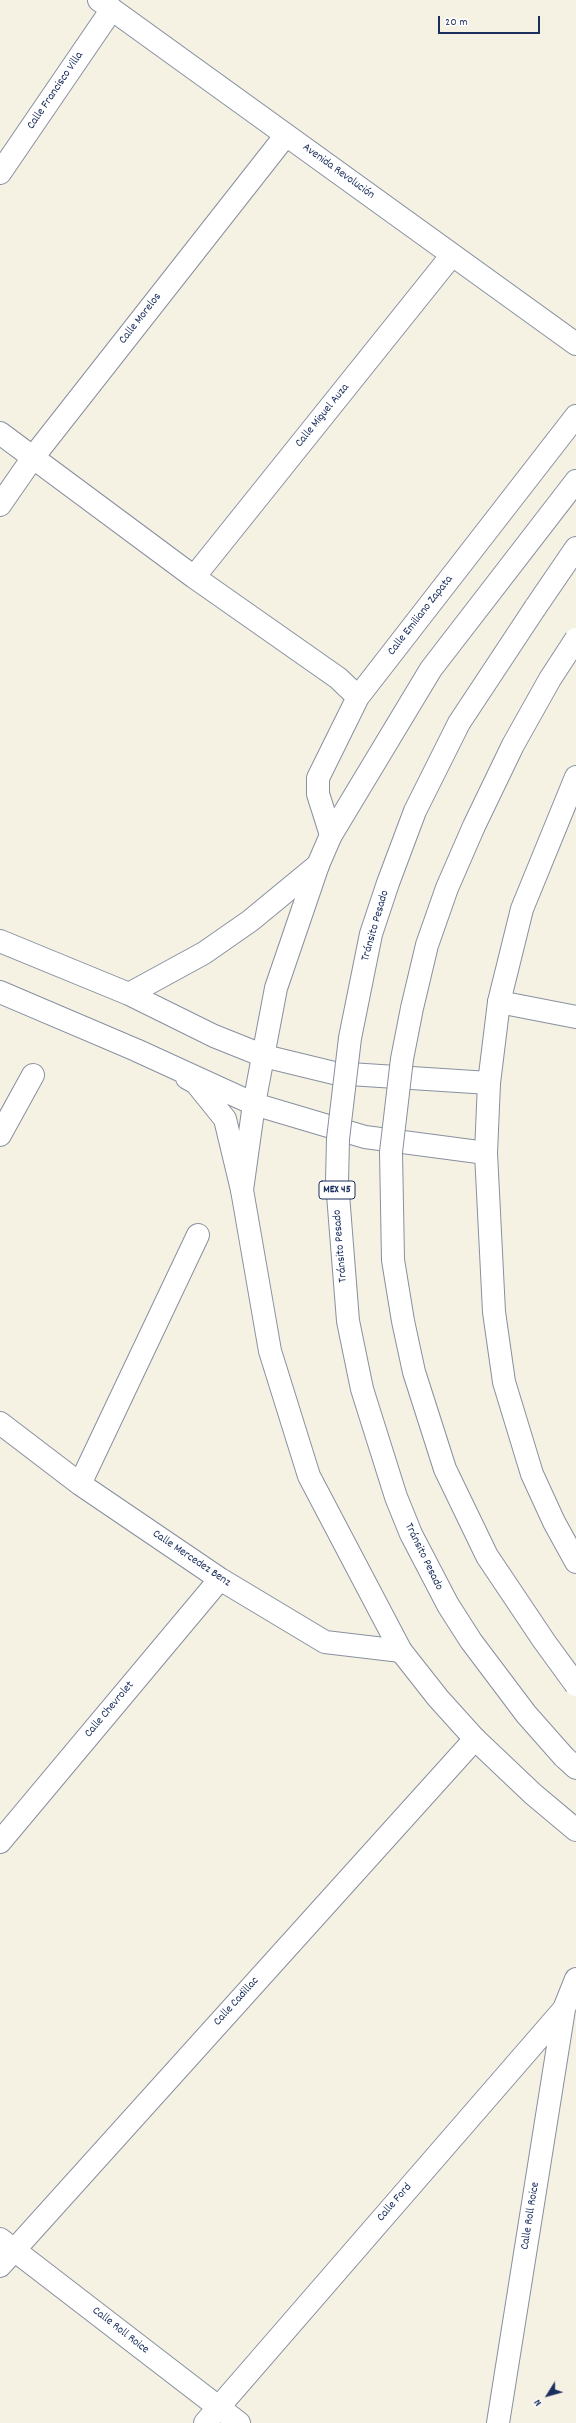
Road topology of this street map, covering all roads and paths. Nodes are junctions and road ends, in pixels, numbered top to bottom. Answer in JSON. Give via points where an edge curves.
{"nodes":[{"id":1,"x":106,"y":5,"type":"edge"},
{"id":2,"x":286,"y":135,"type":"junction"},
{"id":3,"x":0,"y":172,"type":"edge"},
{"id":4,"x":452,"y":255,"type":"junction"},
{"id":5,"x":576,"y":344,"type":"edge"},
{"id":6,"x":576,"y":416,"type":"edge"},
{"id":7,"x":0,"y":433,"type":"edge"},
{"id":8,"x":34,"y":456,"type":"junction"},
{"id":9,"x":576,"y":480,"type":"edge"},
{"id":10,"x":0,"y":505,"type":"edge"},
{"id":11,"x":576,"y":548,"type":"edge"},
{"id":12,"x":194,"y":577,"type":"junction"},
{"id":13,"x":576,"y":639,"type":"edge"},
{"id":14,"x":358,"y":697,"type":"junction"},
{"id":15,"x":576,"y":777,"type":"edge"},
{"id":16,"x":332,"y":835,"type":"junction"},
{"id":17,"x":318,"y":865,"type":"junction"},
{"id":18,"x":0,"y":941,"type":"edge"},
{"id":19,"x":0,"y":992,"type":"edge"},
{"id":20,"x":129,"y":994,"type":"junction"},
{"id":21,"x":499,"y":1002,"type":"junction"},
{"id":22,"x":576,"y":1017,"type":"edge"},
{"id":23,"x":136,"y":1050,"type":"junction"},
{"id":24,"x":264,"y":1056,"type":"junction"},
{"id":25,"x":33,"y":1075,"type":"dead end"},
{"id":26,"x":489,"y":1083,"type":"junction"},
{"id":27,"x":254,"y":1104,"type":"junction"},
{"id":28,"x":0,"y":1135,"type":"edge"},
{"id":29,"x":486,"y":1154,"type":"junction"},
{"id":30,"x":242,"y":1190,"type":"junction"},
{"id":31,"x":198,"y":1235,"type":"dead end"},
{"id":32,"x":3,"y":1433,"type":"edge"},
{"id":33,"x":80,"y":1484,"type":"junction"},
{"id":34,"x":576,"y":1562,"type":"edge"},
{"id":35,"x":220,"y":1579,"type":"junction"},
{"id":36,"x":402,"y":1651,"type":"junction"},
{"id":37,"x":576,"y":1684,"type":"edge"},
{"id":38,"x":475,"y":1739,"type":"junction"},
{"id":39,"x":570,"y":1762,"type":"edge"},
{"id":40,"x":576,"y":1830,"type":"edge"},
{"id":41,"x":0,"y":1842,"type":"edge"},
{"id":42,"x":576,"y":1979,"type":"edge"},
{"id":43,"x":564,"y":2009,"type":"junction"},
{"id":44,"x":7,"y":2244,"type":"edge"},
{"id":45,"x":0,"y":2266,"type":"edge"},
{"id":46,"x":212,"y":2415,"type":"edge"},
{"id":47,"x":239,"y":2423,"type":"edge"},
{"id":48,"x":498,"y":2423,"type":"edge"}],
"edges":[{"from":1,"to":2,"type":"street","name":"Avenida Revolución"},
{"from":1,"to":3,"type":"street","name":"Calle Francisco Villa"},
{"from":2,"to":4,"type":"street","name":"Avenida Revolución"},
{"from":2,"to":8,"type":"street","name":"Calle Morelos"},
{"from":4,"to":5,"type":"street","name":"Avenida Revolución"},
{"from":4,"to":12,"type":"street","name":"Calle Miguel Auza"},
{"from":6,"to":14,"type":"street","name":"Calle Emiliano Zapata"},
{"from":7,"to":8,"type":"street"},
{"from":8,"to":10,"type":"street","name":"Calle Morelos"},
{"from":8,"to":12,"type":"street"},
{"from":9,"to":16,"type":"street","via":[[431,668]]},
{"from":11,"to":39,"type":"street","name":"Tránsito Pesado","number":"MEX 45","bridge":true,"via":[[459,723],[416,811],[388,883],[371,934],[352,1031],[338,1139],[337,1182],[348,1320],[362,1389],[396,1497],[411,1534],[448,1605],[471,1641],[526,1714]]},
{"from":12,"to":14,"type":"street","via":[[338,678]]},
{"from":13,"to":37,"type":"street","bridge":true,"via":[[513,745],[444,895],[427,946],[402,1059],[391,1145],[391,1176],[393,1260],[403,1321],[414,1372],[445,1469],[487,1556]]},
{"from":14,"to":16,"type":"street","name":"Calle Emiliano Zapata","via":[[318,778],[318,794]]},
{"from":15,"to":21,"type":"street","via":[[522,909]]},
{"from":16,"to":17,"type":"street"},
{"from":17,"to":20,"type":"street","via":[[250,921],[204,953]]},
{"from":17,"to":24,"type":"street","via":[[276,988]]},
{"from":18,"to":20,"type":"street"},
{"from":19,"to":23,"type":"street"},
{"from":20,"to":24,"type":"street","via":[[214,1036]]},
{"from":21,"to":22,"type":"street"},
{"from":21,"to":26,"type":"street"},
{"from":23,"to":27,"type":"street"},
{"from":23,"to":30,"type":"street","via":[[196,1083],[225,1119]]},
{"from":24,"to":26,"type":"street","via":[[334,1073]]},
{"from":24,"to":27,"type":"street"},
{"from":25,"to":28,"type":"street"},
{"from":26,"to":29,"type":"street"},
{"from":27,"to":29,"type":"street","via":[[365,1137]]},
{"from":27,"to":30,"type":"street"},
{"from":29,"to":34,"type":"street","via":[[494,1312],[504,1382],[532,1474]]},
{"from":30,"to":36,"type":"street","via":[[270,1352],[309,1476]]},
{"from":31,"to":33,"type":"street"},
{"from":32,"to":33,"type":"street","name":"Calle Mercedez Benz"},
{"from":33,"to":35,"type":"street","name":"Calle Mercedez Benz"},
{"from":35,"to":36,"type":"street","name":"Calle Mercedez Benz","via":[[325,1642]]},
{"from":35,"to":41,"type":"street","name":"Calle Chevrolet"},
{"from":36,"to":38,"type":"street","via":[[438,1698]]},
{"from":38,"to":40,"type":"street","via":[[533,1794]]},
{"from":38,"to":44,"type":"street","name":"Calle Cadillac"},
{"from":42,"to":43,"type":"street","name":"Calle Ford"},
{"from":43,"to":46,"type":"street","name":"Calle Ford"},
{"from":43,"to":48,"type":"street","name":"Calle Roll Roice"},
{"from":44,"to":45,"type":"street","name":"Calle Cadillac"},
{"from":44,"to":46,"type":"street","name":"Calle Roll Roice"},
{"from":46,"to":47,"type":"street","name":"Calle Roll Roice"}]}
